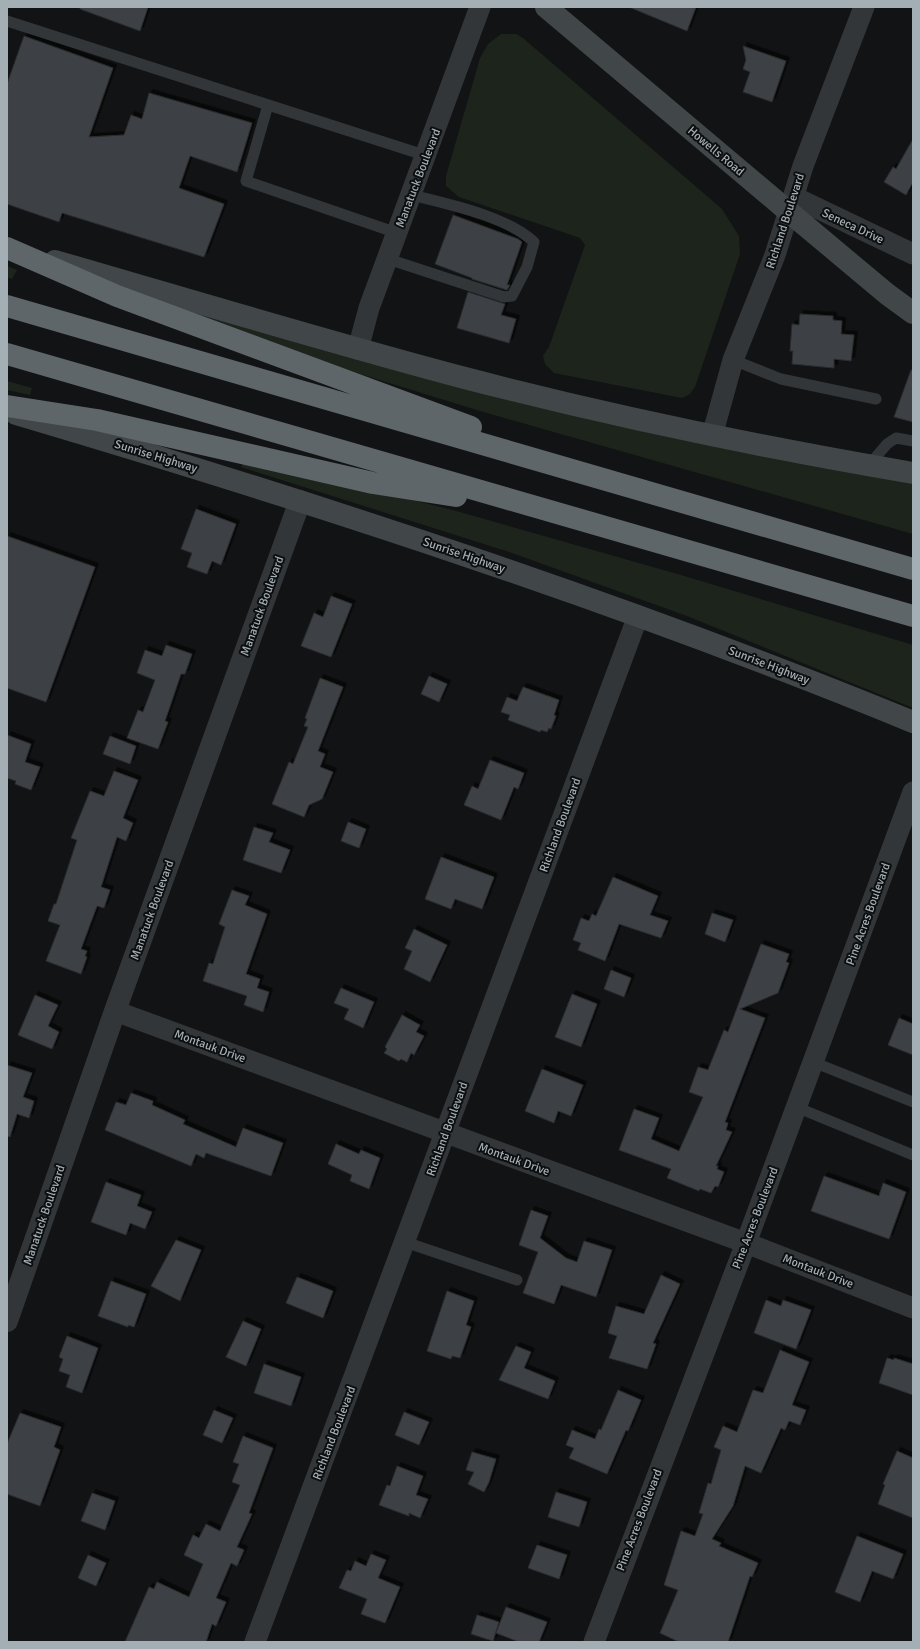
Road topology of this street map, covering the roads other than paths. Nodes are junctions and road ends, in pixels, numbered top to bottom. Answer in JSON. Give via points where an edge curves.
{"nodes":[{"id":1,"x":480,"y":7,"type":"edge"},
{"id":2,"x":546,"y":7,"type":"edge"},
{"id":3,"x":864,"y":7,"type":"edge"},
{"id":4,"x":7,"y":21,"type":"edge"},
{"id":5,"x":268,"y":105,"type":"junction"},
{"id":6,"x":427,"y":156,"type":"junction"},
{"id":7,"x":412,"y":195,"type":"junction"},
{"id":8,"x":791,"y":204,"type":"junction"},
{"id":9,"x":397,"y":233,"type":"junction"},
{"id":10,"x":7,"y":248,"type":"edge"},
{"id":11,"x":913,"y":254,"type":"edge"},
{"id":12,"x":388,"y":259,"type":"junction"},
{"id":13,"x":887,"y":294,"type":"junction"},
{"id":14,"x":7,"y":306,"type":"edge"},
{"id":15,"x":913,"y":313,"type":"edge"},
{"id":16,"x":913,"y":319,"type":"edge"},
{"id":17,"x":358,"y":349,"type":"junction"},
{"id":18,"x":7,"y":354,"type":"edge"},
{"id":19,"x":733,"y":360,"type":"junction"},
{"id":20,"x":876,"y":399,"type":"dead end"},
{"id":21,"x":7,"y":406,"type":"edge"},
{"id":22,"x":7,"y":412,"type":"edge"},
{"id":23,"x":712,"y":436,"type":"junction"},
{"id":24,"x":913,"y":441,"type":"edge"},
{"id":25,"x":869,"y":465,"type":"junction"},
{"id":26,"x":913,"y":473,"type":"edge"},
{"id":27,"x":641,"y":490,"type":"junction"},
{"id":28,"x":300,"y":501,"type":"junction"},
{"id":29,"x":548,"y":511,"type":"junction"},
{"id":30,"x":913,"y":569,"type":"edge"},
{"id":31,"x":638,"y":616,"type":"junction"},
{"id":32,"x":913,"y":616,"type":"edge"},
{"id":33,"x":913,"y":722,"type":"edge"},
{"id":34,"x":913,"y":792,"type":"edge"},
{"id":35,"x":115,"y":1011,"type":"junction"},
{"id":36,"x":813,"y":1062,"type":"junction"},
{"id":37,"x":913,"y":1102,"type":"edge"},
{"id":38,"x":796,"y":1107,"type":"junction"},
{"id":39,"x":446,"y":1134,"type":"junction"},
{"id":40,"x":913,"y":1155,"type":"edge"},
{"id":41,"x":405,"y":1242,"type":"junction"},
{"id":42,"x":746,"y":1243,"type":"junction"},
{"id":43,"x":517,"y":1280,"type":"dead end"},
{"id":44,"x":913,"y":1308,"type":"edge"},
{"id":45,"x":7,"y":1320,"type":"edge"},
{"id":46,"x":255,"y":1642,"type":"edge"},
{"id":47,"x":594,"y":1642,"type":"edge"}],
"edges":[{"from":1,"to":6,"type":"street","name":"Manatuck Boulevard"},
{"from":2,"to":8,"type":"main road","name":"Howells Road"},
{"from":3,"to":8,"type":"street","name":"Richland Boulevard"},
{"from":4,"to":5,"type":"lane"},
{"from":5,"to":6,"type":"lane"},
{"from":5,"to":9,"type":"lane","via":[[246,181]]},
{"from":6,"to":7,"type":"street","name":"Manatuck Boulevard"},
{"from":7,"to":9,"type":"street","name":"Manatuck Boulevard"},
{"from":7,"to":12,"type":"lane","via":[[473,211],[525,234],[534,242],[527,267],[512,296],[504,296]]},
{"from":8,"to":11,"type":"street","name":"Seneca Drive"},
{"from":8,"to":13,"type":"main road","name":"Howells Road"},
{"from":8,"to":19,"type":"street","name":"Richland Boulevard","via":[[775,255]]},
{"from":9,"to":12,"type":"street","name":"Manatuck Boulevard"},
{"from":10,"to":17,"type":"main road"},
{"from":10,"to":27,"type":"highway","via":[[124,299]]},
{"from":12,"to":17,"type":"street","name":"Manatuck Boulevard","via":[[369,308]]},
{"from":13,"to":15,"type":"main road","name":"Howells Road"},
{"from":13,"to":16,"type":"main road","name":"Howells Road"},
{"from":14,"to":27,"type":"highway"},
{"from":17,"to":23,"type":"main road","via":[[517,391]]},
{"from":18,"to":29,"type":"highway"},
{"from":19,"to":20,"type":"lane","via":[[781,379]]},
{"from":19,"to":23,"type":"street","name":"Richland Boulevard"},
{"from":21,"to":29,"type":"highway","via":[[97,420],[374,483]]},
{"from":22,"to":28,"type":"main road","name":"Sunrise Highway"},
{"from":23,"to":25,"type":"main road"},
{"from":24,"to":25,"type":"lane","via":[[896,438],[887,444]]},
{"from":25,"to":26,"type":"main road"},
{"from":27,"to":30,"type":"highway"},
{"from":28,"to":31,"type":"main road","name":"Sunrise Highway","via":[[477,559]]},
{"from":28,"to":35,"type":"street","name":"Manatuck Boulevard"},
{"from":29,"to":32,"type":"highway"},
{"from":31,"to":33,"type":"main road","name":"Sunrise Highway"},
{"from":31,"to":39,"type":"street","name":"Richland Boulevard"},
{"from":34,"to":36,"type":"street","name":"Pine Acres Boulevard"},
{"from":35,"to":39,"type":"street","name":"Montauk Drive"},
{"from":35,"to":45,"type":"street","name":"Manatuck Boulevard"},
{"from":36,"to":37,"type":"lane"},
{"from":36,"to":38,"type":"street","name":"Pine Acres Boulevard"},
{"from":38,"to":40,"type":"lane"},
{"from":38,"to":42,"type":"street","name":"Pine Acres Boulevard"},
{"from":39,"to":41,"type":"street","name":"Richland Boulevard"},
{"from":39,"to":42,"type":"street","name":"Montauk Drive"},
{"from":41,"to":43,"type":"lane"},
{"from":41,"to":46,"type":"street","name":"Richland Boulevard"},
{"from":42,"to":44,"type":"street","name":"Montauk Drive"},
{"from":42,"to":47,"type":"street","name":"Pine Acres Boulevard"}]}
